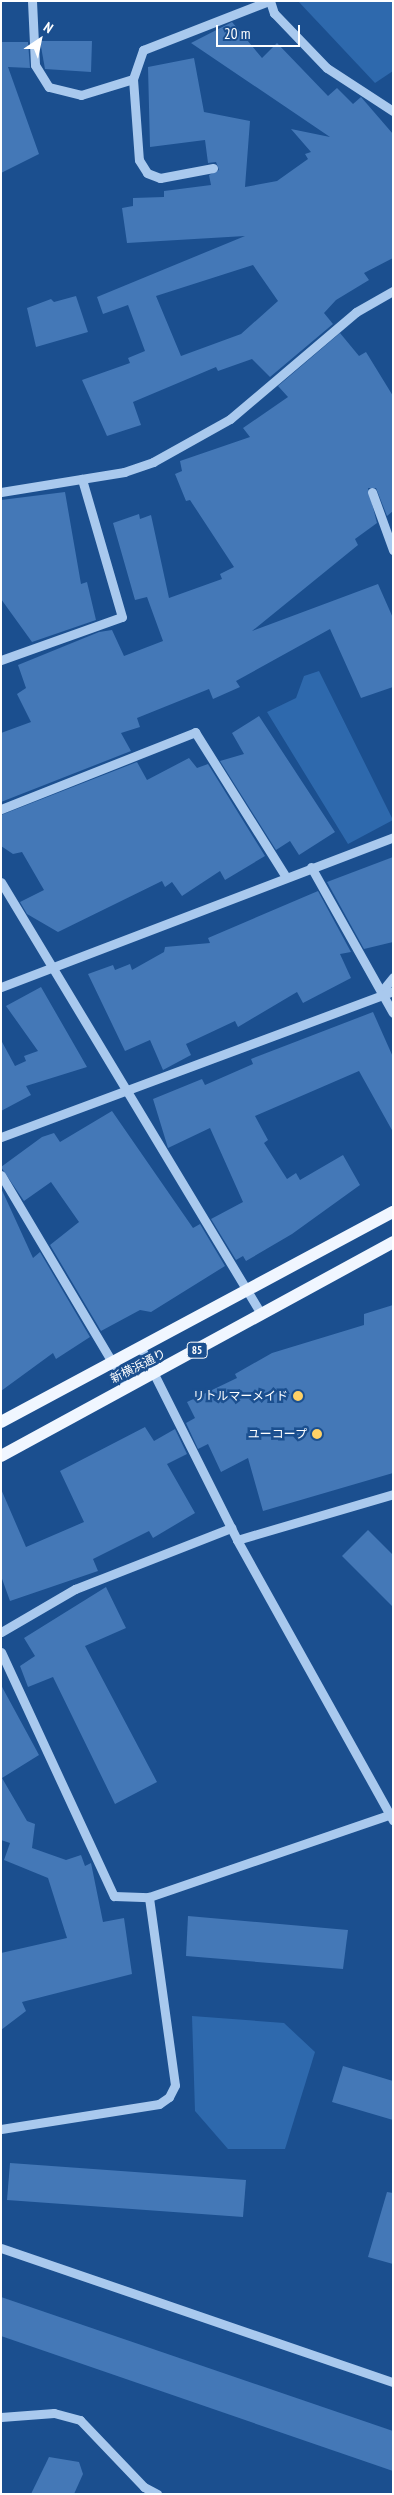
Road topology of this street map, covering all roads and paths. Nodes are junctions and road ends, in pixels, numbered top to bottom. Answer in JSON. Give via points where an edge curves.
{"nodes":[{"id":1,"x":32,"y":1,"type":"edge"},
{"id":2,"x":270,"y":1,"type":"edge"},
{"id":3,"x":133,"y":79,"type":"junction"},
{"id":4,"x":393,"y":111,"type":"edge"},
{"id":5,"x":212,"y":168,"type":"dead end"},
{"id":6,"x":393,"y":291,"type":"edge"},
{"id":7,"x":82,"y":479,"type":"junction"},
{"id":8,"x":1,"y":492,"type":"edge"},
{"id":9,"x":372,"y":492,"type":"dead end"},
{"id":10,"x":393,"y":550,"type":"edge"},
{"id":11,"x":1,"y":660,"type":"edge"},
{"id":12,"x":1,"y":810,"type":"edge"},
{"id":13,"x":393,"y":837,"type":"edge"},
{"id":14,"x":311,"y":867,"type":"junction"},
{"id":15,"x":286,"y":877,"type":"junction"},
{"id":16,"x":1,"y":882,"type":"edge"},
{"id":17,"x":53,"y":968,"type":"junction"},
{"id":18,"x":393,"y":977,"type":"edge"},
{"id":19,"x":1,"y":987,"type":"edge"},
{"id":20,"x":393,"y":991,"type":"edge"},
{"id":21,"x":380,"y":992,"type":"junction"},
{"id":22,"x":393,"y":1013,"type":"edge"},
{"id":23,"x":125,"y":1090,"type":"junction"},
{"id":24,"x":1,"y":1137,"type":"edge"},
{"id":25,"x":1,"y":1176,"type":"edge"},
{"id":26,"x":393,"y":1212,"type":"edge"},
{"id":27,"x":393,"y":1242,"type":"edge"},
{"id":28,"x":247,"y":1289,"type":"junction"},
{"id":29,"x":260,"y":1312,"type":"junction"},
{"id":30,"x":140,"y":1346,"type":"junction"},
{"id":31,"x":112,"y":1361,"type":"junction"},
{"id":32,"x":157,"y":1374,"type":"junction"},
{"id":33,"x":127,"y":1387,"type":"junction"},
{"id":34,"x":1,"y":1422,"type":"edge"},
{"id":35,"x":1,"y":1456,"type":"edge"},
{"id":36,"x":393,"y":1494,"type":"edge"},
{"id":37,"x":231,"y":1528,"type":"junction"},
{"id":38,"x":237,"y":1540,"type":"junction"},
{"id":39,"x":1,"y":1632,"type":"edge"},
{"id":40,"x":1,"y":1652,"type":"edge"},
{"id":41,"x":391,"y":1818,"type":"edge"},
{"id":42,"x":149,"y":1897,"type":"junction"},
{"id":43,"x":1,"y":2129,"type":"edge"},
{"id":44,"x":1,"y":2248,"type":"edge"},
{"id":45,"x":393,"y":2382,"type":"edge"},
{"id":46,"x":1,"y":2417,"type":"edge"},
{"id":47,"x":157,"y":2494,"type":"edge"}],
"edges":[{"from":1,"to":3,"type":"street","via":[[35,65],[49,87],[81,96]]},
{"from":2,"to":3,"type":"street","via":[[143,50]]},
{"from":2,"to":4,"type":"street","via":[[274,13],[326,68]]},
{"from":3,"to":5,"type":"street","via":[[140,160],[147,173],[160,178]]},
{"from":6,"to":7,"type":"street","via":[[356,312],[230,419],[153,462]]},
{"from":7,"to":8,"type":"street"},
{"from":7,"to":11,"type":"street","via":[[122,617]]},
{"from":9,"to":10,"type":"street"},
{"from":12,"to":15,"type":"street","via":[[195,732]]},
{"from":13,"to":14,"type":"street"},
{"from":14,"to":15,"type":"street"},
{"from":14,"to":21,"type":"street"},
{"from":15,"to":17,"type":"street"},
{"from":16,"to":17,"type":"street"},
{"from":17,"to":19,"type":"street"},
{"from":17,"to":23,"type":"street"},
{"from":18,"to":21,"type":"street"},
{"from":20,"to":21,"type":"street"},
{"from":21,"to":22,"type":"street"},
{"from":21,"to":23,"type":"street"},
{"from":23,"to":24,"type":"street"},
{"from":23,"to":28,"type":"street"},
{"from":25,"to":31,"type":"street"},
{"from":26,"to":28,"type":"main road","name":"新横浜通り","number":"85"},
{"from":27,"to":29,"type":"main road","name":"新横浜通り","number":"85"},
{"from":28,"to":29,"type":"street"},
{"from":28,"to":30,"type":"main road","name":"新横浜通り","number":"85"},
{"from":29,"to":32,"type":"main road","name":"新横浜通り","number":"85"},
{"from":30,"to":31,"type":"main road","name":"新横浜通り","number":"85"},
{"from":30,"to":32,"type":"street"},
{"from":31,"to":33,"type":"street"},
{"from":31,"to":34,"type":"main road","name":"新横浜通り","number":"85"},
{"from":32,"to":33,"type":"main road","name":"新横浜通り","number":"85"},
{"from":32,"to":37,"type":"street"},
{"from":33,"to":35,"type":"main road","name":"新横浜通り","number":"85"},
{"from":36,"to":38,"type":"street"},
{"from":37,"to":38,"type":"street"},
{"from":37,"to":39,"type":"street","via":[[74,1589]]},
{"from":38,"to":41,"type":"street"},
{"from":40,"to":42,"type":"street","via":[[114,1896]]},
{"from":41,"to":42,"type":"street"},
{"from":42,"to":43,"type":"street","via":[[176,2086],[169,2097],[160,2104]]},
{"from":44,"to":45,"type":"street"},
{"from":46,"to":47,"type":"street","via":[[54,2413],[80,2420],[144,2487]]}]}
